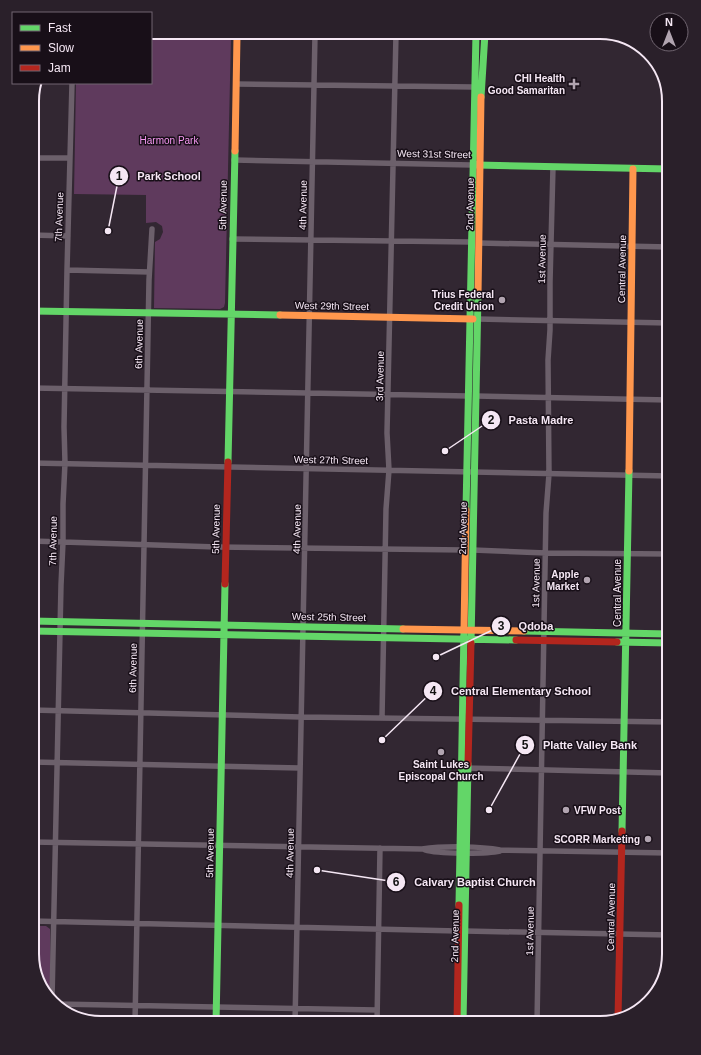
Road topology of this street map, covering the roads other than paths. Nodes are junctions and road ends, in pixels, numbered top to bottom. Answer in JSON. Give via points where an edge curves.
{"nodes":[{"id":1,"x":237,"y":39,"type":"edge"},
{"id":2,"x":315,"y":39,"type":"edge"},
{"id":3,"x":396,"y":39,"type":"edge"},
{"id":4,"x":476,"y":39,"type":"edge"},
{"id":5,"x":485,"y":39,"type":"edge"},
{"id":6,"x":72,"y":84,"type":"edge"},
{"id":7,"x":236,"y":84,"type":"junction"},
{"id":8,"x":314,"y":85,"type":"junction"},
{"id":9,"x":395,"y":86,"type":"junction"},
{"id":10,"x":474,"y":87,"type":"junction"},
{"id":11,"x":39,"y":158,"type":"edge"},
{"id":12,"x":70,"y":158,"type":"junction"},
{"id":13,"x":234,"y":160,"type":"junction"},
{"id":14,"x":313,"y":162,"type":"junction"},
{"id":15,"x":393,"y":164,"type":"junction"},
{"id":16,"x":472,"y":165,"type":"junction"},
{"id":17,"x":481,"y":166,"type":"junction"},
{"id":18,"x":553,"y":167,"type":"junction"},
{"id":19,"x":633,"y":169,"type":"junction"},
{"id":20,"x":662,"y":169,"type":"edge"},
{"id":21,"x":152,"y":229,"type":"dead end"},
{"id":22,"x":39,"y":235,"type":"edge"},
{"id":23,"x":68,"y":236,"type":"junction"},
{"id":24,"x":232,"y":239,"type":"junction"},
{"id":25,"x":312,"y":240,"type":"junction"},
{"id":26,"x":392,"y":241,"type":"junction"},
{"id":27,"x":471,"y":242,"type":"junction"},
{"id":28,"x":479,"y":243,"type":"junction"},
{"id":29,"x":551,"y":245,"type":"junction"},
{"id":30,"x":632,"y":246,"type":"junction"},
{"id":31,"x":662,"y":247,"type":"edge"},
{"id":32,"x":67,"y":270,"type":"junction"},
{"id":33,"x":149,"y":272,"type":"junction"},
{"id":34,"x":39,"y":311,"type":"edge"},
{"id":35,"x":67,"y":311,"type":"junction"},
{"id":36,"x":148,"y":313,"type":"junction"},
{"id":37,"x":230,"y":314,"type":"junction"},
{"id":38,"x":310,"y":316,"type":"junction"},
{"id":39,"x":390,"y":317,"type":"junction"},
{"id":40,"x":469,"y":319,"type":"junction"},
{"id":41,"x":478,"y":319,"type":"junction"},
{"id":42,"x":551,"y":321,"type":"junction"},
{"id":43,"x":631,"y":322,"type":"junction"},
{"id":44,"x":662,"y":323,"type":"edge"},
{"id":45,"x":39,"y":388,"type":"edge"},
{"id":46,"x":65,"y":388,"type":"junction"},
{"id":47,"x":147,"y":390,"type":"junction"},
{"id":48,"x":229,"y":392,"type":"junction"},
{"id":49,"x":309,"y":393,"type":"junction"},
{"id":50,"x":388,"y":395,"type":"junction"},
{"id":51,"x":468,"y":396,"type":"junction"},
{"id":52,"x":476,"y":396,"type":"junction"},
{"id":53,"x":548,"y":398,"type":"junction"},
{"id":54,"x":630,"y":399,"type":"junction"},
{"id":55,"x":662,"y":400,"type":"edge"},
{"id":56,"x":39,"y":463,"type":"edge"},
{"id":57,"x":65,"y":463,"type":"junction"},
{"id":58,"x":145,"y":465,"type":"junction"},
{"id":59,"x":228,"y":467,"type":"junction"},
{"id":60,"x":307,"y":469,"type":"junction"},
{"id":61,"x":389,"y":470,"type":"junction"},
{"id":62,"x":466,"y":473,"type":"junction"},
{"id":63,"x":474,"y":473,"type":"junction"},
{"id":64,"x":549,"y":474,"type":"junction"},
{"id":65,"x":629,"y":476,"type":"junction"},
{"id":66,"x":662,"y":476,"type":"edge"},
{"id":67,"x":39,"y":541,"type":"edge"},
{"id":68,"x":63,"y":542,"type":"junction"},
{"id":69,"x":144,"y":544,"type":"junction"},
{"id":70,"x":226,"y":547,"type":"junction"},
{"id":71,"x":306,"y":548,"type":"junction"},
{"id":72,"x":385,"y":549,"type":"junction"},
{"id":73,"x":465,"y":550,"type":"junction"},
{"id":74,"x":473,"y":550,"type":"junction"},
{"id":75,"x":546,"y":553,"type":"junction"},
{"id":76,"x":627,"y":554,"type":"junction"},
{"id":77,"x":662,"y":554,"type":"edge"},
{"id":78,"x":39,"y":620,"type":"edge"},
{"id":79,"x":60,"y":621,"type":"junction"},
{"id":80,"x":143,"y":623,"type":"junction"},
{"id":81,"x":224,"y":625,"type":"junction"},
{"id":82,"x":303,"y":626,"type":"junction"},
{"id":83,"x":384,"y":628,"type":"junction"},
{"id":84,"x":463,"y":630,"type":"junction"},
{"id":85,"x":471,"y":630,"type":"junction"},
{"id":86,"x":39,"y":631,"type":"edge"},
{"id":87,"x":544,"y":631,"type":"junction"},
{"id":88,"x":60,"y":632,"type":"junction"},
{"id":89,"x":142,"y":634,"type":"junction"},
{"id":90,"x":626,"y":634,"type":"junction"},
{"id":91,"x":662,"y":634,"type":"edge"},
{"id":92,"x":224,"y":635,"type":"junction"},
{"id":93,"x":303,"y":636,"type":"junction"},
{"id":94,"x":384,"y":638,"type":"junction"},
{"id":95,"x":463,"y":639,"type":"junction"},
{"id":96,"x":471,"y":640,"type":"junction"},
{"id":97,"x":544,"y":641,"type":"junction"},
{"id":98,"x":626,"y":643,"type":"junction"},
{"id":99,"x":662,"y":643,"type":"edge"},
{"id":100,"x":39,"y":710,"type":"edge"},
{"id":101,"x":58,"y":711,"type":"junction"},
{"id":102,"x":141,"y":713,"type":"junction"},
{"id":103,"x":222,"y":715,"type":"junction"},
{"id":104,"x":301,"y":717,"type":"junction"},
{"id":105,"x":382,"y":718,"type":"junction"},
{"id":106,"x":466,"y":719,"type":"junction"},
{"id":107,"x":542,"y":720,"type":"junction"},
{"id":108,"x":625,"y":722,"type":"junction"},
{"id":109,"x":662,"y":722,"type":"edge"},
{"id":110,"x":39,"y":762,"type":"edge"},
{"id":111,"x":57,"y":762,"type":"junction"},
{"id":112,"x":140,"y":764,"type":"junction"},
{"id":113,"x":221,"y":766,"type":"junction"},
{"id":114,"x":300,"y":768,"type":"junction"},
{"id":115,"x":465,"y":768,"type":"junction"},
{"id":116,"x":541,"y":771,"type":"junction"},
{"id":117,"x":624,"y":772,"type":"junction"},
{"id":118,"x":662,"y":773,"type":"edge"},
{"id":119,"x":39,"y":842,"type":"edge"},
{"id":120,"x":56,"y":842,"type":"junction"},
{"id":121,"x":138,"y":844,"type":"junction"},
{"id":122,"x":220,"y":845,"type":"junction"},
{"id":123,"x":299,"y":846,"type":"junction"},
{"id":124,"x":380,"y":848,"type":"junction"},
{"id":125,"x":463,"y":850,"type":"junction"},
{"id":126,"x":540,"y":851,"type":"junction"},
{"id":127,"x":622,"y":852,"type":"junction"},
{"id":128,"x":662,"y":853,"type":"edge"},
{"id":129,"x":39,"y":921,"type":"edge"},
{"id":130,"x":54,"y":922,"type":"junction"},
{"id":131,"x":137,"y":924,"type":"junction"},
{"id":132,"x":218,"y":925,"type":"junction"},
{"id":133,"x":298,"y":927,"type":"junction"},
{"id":134,"x":378,"y":929,"type":"junction"},
{"id":135,"x":462,"y":931,"type":"junction"},
{"id":136,"x":539,"y":932,"type":"junction"},
{"id":137,"x":620,"y":934,"type":"junction"},
{"id":138,"x":662,"y":935,"type":"edge"},
{"id":139,"x":461,"y":948,"type":"junction"},
{"id":140,"x":52,"y":992,"type":"edge"},
{"id":141,"x":65,"y":1004,"type":"edge"},
{"id":142,"x":135,"y":1006,"type":"junction"},
{"id":143,"x":216,"y":1008,"type":"junction"},
{"id":144,"x":296,"y":1009,"type":"junction"},
{"id":145,"x":377,"y":1010,"type":"junction"},
{"id":146,"x":618,"y":1013,"type":"edge"},
{"id":147,"x":135,"y":1016,"type":"edge"},
{"id":148,"x":216,"y":1016,"type":"edge"},
{"id":149,"x":296,"y":1016,"type":"edge"},
{"id":150,"x":377,"y":1016,"type":"edge"},
{"id":151,"x":457,"y":1016,"type":"edge"},
{"id":152,"x":463,"y":1016,"type":"edge"},
{"id":153,"x":537,"y":1016,"type":"edge"}],
"edges":[{"from":1,"to":7,"type":"main road","name":"5th Avenue"},
{"from":2,"to":8,"type":"street","name":"4th Avenue"},
{"from":3,"to":9,"type":"street","name":"3rd Avenue"},
{"from":4,"to":10,"type":"main road","name":"2nd Avenue"},
{"from":5,"to":17,"type":"main road","name":"2nd Avenue","via":[[481,88]]},
{"from":6,"to":12,"type":"street","name":"7th Avenue"},
{"from":7,"to":8,"type":"street"},
{"from":7,"to":13,"type":"main road","name":"5th Avenue"},
{"from":8,"to":9,"type":"street"},
{"from":8,"to":14,"type":"street","name":"4th Avenue"},
{"from":9,"to":10,"type":"street"},
{"from":9,"to":15,"type":"street","name":"3rd Avenue"},
{"from":10,"to":16,"type":"main road","name":"2nd Avenue"},
{"from":11,"to":12,"type":"street"},
{"from":12,"to":23,"type":"street","name":"7th Avenue"},
{"from":13,"to":14,"type":"street","name":"West 31st Street"},
{"from":13,"to":24,"type":"main road","name":"5th Avenue"},
{"from":14,"to":15,"type":"street","name":"West 31st Street"},
{"from":14,"to":25,"type":"street","name":"4th Avenue"},
{"from":15,"to":16,"type":"street","name":"West 31st Street"},
{"from":15,"to":26,"type":"street","name":"3rd Avenue"},
{"from":16,"to":17,"type":"main road","name":"West 31st Street"},
{"from":16,"to":27,"type":"main road","name":"2nd Avenue"},
{"from":17,"to":18,"type":"main road","name":"West 31st Street"},
{"from":17,"to":28,"type":"main road","name":"2nd Avenue"},
{"from":18,"to":19,"type":"main road","name":"West 31st Street"},
{"from":18,"to":29,"type":"street","name":"1st Avenue"},
{"from":19,"to":20,"type":"main road","name":"West 31st Street"},
{"from":19,"to":30,"type":"main road","name":"Central Avenue"},
{"from":21,"to":33,"type":"street","name":"6th Avenue"},
{"from":22,"to":23,"type":"street"},
{"from":23,"to":32,"type":"street","name":"7th Avenue"},
{"from":24,"to":25,"type":"street"},
{"from":24,"to":37,"type":"main road","name":"5th Avenue"},
{"from":25,"to":26,"type":"street"},
{"from":25,"to":38,"type":"street","name":"4th Avenue"},
{"from":26,"to":27,"type":"street"},
{"from":26,"to":39,"type":"street","name":"3rd Avenue"},
{"from":27,"to":40,"type":"main road","name":"2nd Avenue"},
{"from":28,"to":29,"type":"street"},
{"from":28,"to":41,"type":"main road","name":"2nd Avenue"},
{"from":29,"to":30,"type":"street"},
{"from":29,"to":42,"type":"street","name":"1st Avenue"},
{"from":30,"to":31,"type":"street"},
{"from":30,"to":43,"type":"main road","name":"Central Avenue"},
{"from":32,"to":33,"type":"street"},
{"from":32,"to":35,"type":"street","name":"7th Avenue"},
{"from":33,"to":36,"type":"street","name":"6th Avenue"},
{"from":34,"to":35,"type":"main road","name":"West 29th Street"},
{"from":35,"to":36,"type":"main road","name":"West 29th Street"},
{"from":35,"to":46,"type":"street","name":"7th Avenue"},
{"from":36,"to":37,"type":"main road","name":"West 29th Street"},
{"from":36,"to":47,"type":"street","name":"6th Avenue"},
{"from":37,"to":38,"type":"main road","name":"West 29th Street"},
{"from":37,"to":48,"type":"main road","name":"5th Avenue"},
{"from":38,"to":39,"type":"main road","name":"West 29th Street"},
{"from":38,"to":49,"type":"street","name":"4th Avenue"},
{"from":39,"to":40,"type":"main road","name":"West 29th Street"},
{"from":39,"to":50,"type":"street","name":"3rd Avenue"},
{"from":40,"to":41,"type":"main road","name":"West 29th Street"},
{"from":40,"to":51,"type":"main road","name":"2nd Avenue"},
{"from":41,"to":42,"type":"street","name":"West 29th Street"},
{"from":41,"to":52,"type":"main road","name":"2nd Avenue"},
{"from":42,"to":43,"type":"street","name":"West 29th Street"},
{"from":42,"to":53,"type":"street","name":"1st Avenue"},
{"from":43,"to":44,"type":"street","name":"West 29th Street"},
{"from":43,"to":54,"type":"main road","name":"Central Avenue"},
{"from":45,"to":46,"type":"street"},
{"from":46,"to":47,"type":"street"},
{"from":46,"to":57,"type":"street","name":"7th Avenue"},
{"from":47,"to":48,"type":"street"},
{"from":47,"to":58,"type":"street","name":"6th Avenue"},
{"from":48,"to":49,"type":"street"},
{"from":48,"to":59,"type":"main road","name":"5th Avenue"},
{"from":49,"to":50,"type":"street"},
{"from":49,"to":60,"type":"street","name":"4th Avenue"},
{"from":50,"to":51,"type":"street"},
{"from":50,"to":61,"type":"street","name":"3rd Avenue"},
{"from":51,"to":62,"type":"main road","name":"2nd Avenue"},
{"from":52,"to":53,"type":"street"},
{"from":52,"to":63,"type":"main road","name":"2nd Avenue"},
{"from":53,"to":54,"type":"street"},
{"from":53,"to":64,"type":"street","name":"1st Avenue"},
{"from":54,"to":55,"type":"street"},
{"from":54,"to":65,"type":"main road","name":"Central Avenue"},
{"from":56,"to":57,"type":"street","name":"West 27th Street"},
{"from":57,"to":58,"type":"street","name":"West 27th Street"},
{"from":57,"to":68,"type":"street","name":"7th Avenue"},
{"from":58,"to":59,"type":"street","name":"West 27th Street"},
{"from":58,"to":69,"type":"street","name":"6th Avenue"},
{"from":59,"to":60,"type":"street","name":"West 27th Street"},
{"from":59,"to":70,"type":"main road","name":"5th Avenue"},
{"from":60,"to":61,"type":"street","name":"West 27th Street"},
{"from":60,"to":71,"type":"street","name":"4th Avenue"},
{"from":61,"to":62,"type":"street","name":"West 27th Street"},
{"from":61,"to":72,"type":"street","name":"3rd Avenue"},
{"from":62,"to":63,"type":"street","name":"West 27th Street"},
{"from":62,"to":73,"type":"main road","name":"2nd Avenue"},
{"from":63,"to":64,"type":"street","name":"West 27th Street"},
{"from":63,"to":74,"type":"main road","name":"2nd Avenue"},
{"from":64,"to":65,"type":"street","name":"West 27th Street"},
{"from":64,"to":75,"type":"street","name":"1st Avenue"},
{"from":65,"to":66,"type":"street","name":"West 27th Street"},
{"from":65,"to":76,"type":"main road","name":"Central Avenue"},
{"from":67,"to":68,"type":"street"},
{"from":68,"to":69,"type":"street"},
{"from":68,"to":79,"type":"street","name":"7th Avenue"},
{"from":69,"to":70,"type":"street"},
{"from":69,"to":80,"type":"street","name":"6th Avenue"},
{"from":70,"to":71,"type":"street"},
{"from":70,"to":81,"type":"main road","name":"5th Avenue"},
{"from":71,"to":72,"type":"street"},
{"from":71,"to":82,"type":"street","name":"4th Avenue"},
{"from":72,"to":73,"type":"street"},
{"from":72,"to":83,"type":"street","name":"3rd Avenue"},
{"from":73,"to":84,"type":"main road","name":"2nd Avenue"},
{"from":74,"to":75,"type":"street"},
{"from":74,"to":85,"type":"main road","name":"2nd Avenue"},
{"from":75,"to":76,"type":"street"},
{"from":75,"to":87,"type":"street","name":"1st Avenue"},
{"from":76,"to":77,"type":"street"},
{"from":76,"to":90,"type":"main road","name":"Central Avenue"},
{"from":78,"to":79,"type":"main road","name":"West 25th Street"},
{"from":79,"to":80,"type":"main road","name":"West 25th Street"},
{"from":79,"to":88,"type":"street","name":"7th Avenue"},
{"from":80,"to":81,"type":"main road","name":"West 25th Street"},
{"from":80,"to":89,"type":"street","name":"6th Avenue"},
{"from":81,"to":82,"type":"main road","name":"West 25th Street"},
{"from":81,"to":92,"type":"main road","name":"5th Avenue"},
{"from":82,"to":83,"type":"main road","name":"West 25th Street"},
{"from":82,"to":93,"type":"street","name":"4th Avenue"},
{"from":83,"to":84,"type":"main road","name":"West 25th Street"},
{"from":83,"to":94,"type":"street","name":"3rd Avenue"},
{"from":84,"to":85,"type":"main road","name":"West 25th Street"},
{"from":84,"to":95,"type":"main road","name":"2nd Avenue"},
{"from":85,"to":87,"type":"main road","name":"West 25th Street"},
{"from":85,"to":96,"type":"main road","name":"2nd Avenue"},
{"from":86,"to":88,"type":"main road","name":"West 25th Street"},
{"from":87,"to":90,"type":"main road","name":"West 25th Street"},
{"from":87,"to":97,"type":"street","name":"1st Avenue"},
{"from":88,"to":89,"type":"main road","name":"West 25th Street"},
{"from":88,"to":101,"type":"street","name":"7th Avenue"},
{"from":89,"to":92,"type":"main road","name":"West 25th Street"},
{"from":89,"to":102,"type":"street","name":"6th Avenue"},
{"from":90,"to":91,"type":"main road","name":"West 25th Street"},
{"from":90,"to":98,"type":"main road","name":"Central Avenue"},
{"from":92,"to":93,"type":"main road","name":"West 25th Street"},
{"from":92,"to":103,"type":"main road","name":"5th Avenue"},
{"from":93,"to":94,"type":"main road","name":"West 25th Street"},
{"from":93,"to":104,"type":"street","name":"4th Avenue"},
{"from":94,"to":95,"type":"main road","name":"West 25th Street"},
{"from":94,"to":105,"type":"street","name":"3rd Avenue"},
{"from":95,"to":96,"type":"main road","name":"West 25th Street"},
{"from":95,"to":106,"type":"main road","name":"2nd Avenue"},
{"from":96,"to":97,"type":"main road","name":"West 25th Street"},
{"from":96,"to":106,"type":"main road","name":"2nd Avenue"},
{"from":97,"to":98,"type":"main road","name":"West 25th Street"},
{"from":97,"to":107,"type":"street","name":"1st Avenue"},
{"from":98,"to":99,"type":"main road","name":"West 25th Street"},
{"from":98,"to":108,"type":"main road","name":"Central Avenue"},
{"from":100,"to":101,"type":"street"},
{"from":101,"to":102,"type":"street"},
{"from":101,"to":111,"type":"street","name":"7th Avenue"},
{"from":102,"to":103,"type":"street"},
{"from":102,"to":112,"type":"street","name":"6th Avenue"},
{"from":103,"to":104,"type":"street"},
{"from":103,"to":113,"type":"main road","name":"5th Avenue"},
{"from":104,"to":105,"type":"street"},
{"from":104,"to":114,"type":"street","name":"4th Avenue"},
{"from":105,"to":106,"type":"street"},
{"from":106,"to":107,"type":"street"},
{"from":106,"to":115,"type":"main road","name":"2nd Avenue"},
{"from":107,"to":108,"type":"street"},
{"from":107,"to":116,"type":"street","name":"1st Avenue"},
{"from":108,"to":109,"type":"street"},
{"from":108,"to":117,"type":"main road","name":"Central Avenue"},
{"from":110,"to":111,"type":"street"},
{"from":111,"to":112,"type":"street"},
{"from":111,"to":120,"type":"street","name":"7th Avenue"},
{"from":112,"to":113,"type":"street"},
{"from":112,"to":121,"type":"street","name":"6th Avenue"},
{"from":113,"to":114,"type":"street"},
{"from":113,"to":122,"type":"main road","name":"5th Avenue"},
{"from":114,"to":123,"type":"street","name":"4th Avenue"},
{"from":115,"to":116,"type":"street"},
{"from":115,"to":125,"type":"main road","name":"2nd Avenue"},
{"from":116,"to":117,"type":"street"},
{"from":116,"to":126,"type":"street","name":"1st Avenue"},
{"from":117,"to":118,"type":"street"},
{"from":117,"to":127,"type":"main road","name":"Central Avenue"},
{"from":119,"to":120,"type":"street"},
{"from":120,"to":121,"type":"street"},
{"from":120,"to":130,"type":"street","name":"7th Avenue"},
{"from":121,"to":122,"type":"street"},
{"from":121,"to":131,"type":"street","name":"6th Avenue"},
{"from":122,"to":123,"type":"street"},
{"from":122,"to":132,"type":"main road","name":"5th Avenue"},
{"from":123,"to":124,"type":"street"},
{"from":123,"to":133,"type":"street","name":"4th Avenue"},
{"from":124,"to":125,"type":"street","via":[[434,847]]},
{"from":124,"to":134,"type":"street"},
{"from":125,"to":126,"type":"street","via":[[488,853],[500,850]]},
{"from":125,"to":135,"type":"main road","name":"2nd Avenue"},
{"from":126,"to":127,"type":"street"},
{"from":126,"to":136,"type":"street","name":"1st Avenue"},
{"from":127,"to":128,"type":"street"},
{"from":127,"to":137,"type":"main road","name":"Central Avenue"},
{"from":129,"to":130,"type":"street"},
{"from":130,"to":131,"type":"street"},
{"from":130,"to":140,"type":"street","name":"7th Avenue"},
{"from":131,"to":132,"type":"street"},
{"from":131,"to":142,"type":"street","name":"6th Avenue"},
{"from":132,"to":133,"type":"street"},
{"from":132,"to":143,"type":"main road","name":"5th Avenue"},
{"from":133,"to":134,"type":"street"},
{"from":133,"to":144,"type":"street","name":"4th Avenue"},
{"from":134,"to":135,"type":"street"},
{"from":134,"to":145,"type":"street"},
{"from":135,"to":136,"type":"street"},
{"from":135,"to":139,"type":"main road","name":"2nd Avenue"},
{"from":136,"to":137,"type":"street"},
{"from":136,"to":153,"type":"street","name":"1st Avenue"},
{"from":137,"to":138,"type":"street"},
{"from":137,"to":146,"type":"main road","name":"Central Avenue"},
{"from":139,"to":151,"type":"main road","name":"2nd Avenue"},
{"from":139,"to":152,"type":"main road","name":"2nd Avenue"},
{"from":141,"to":142,"type":"street"},
{"from":142,"to":143,"type":"street"},
{"from":142,"to":147,"type":"street","name":"6th Avenue"},
{"from":143,"to":144,"type":"street"},
{"from":143,"to":148,"type":"main road","name":"5th Avenue"},
{"from":144,"to":145,"type":"street"},
{"from":144,"to":149,"type":"street","name":"4th Avenue"},
{"from":145,"to":150,"type":"street"}]}
